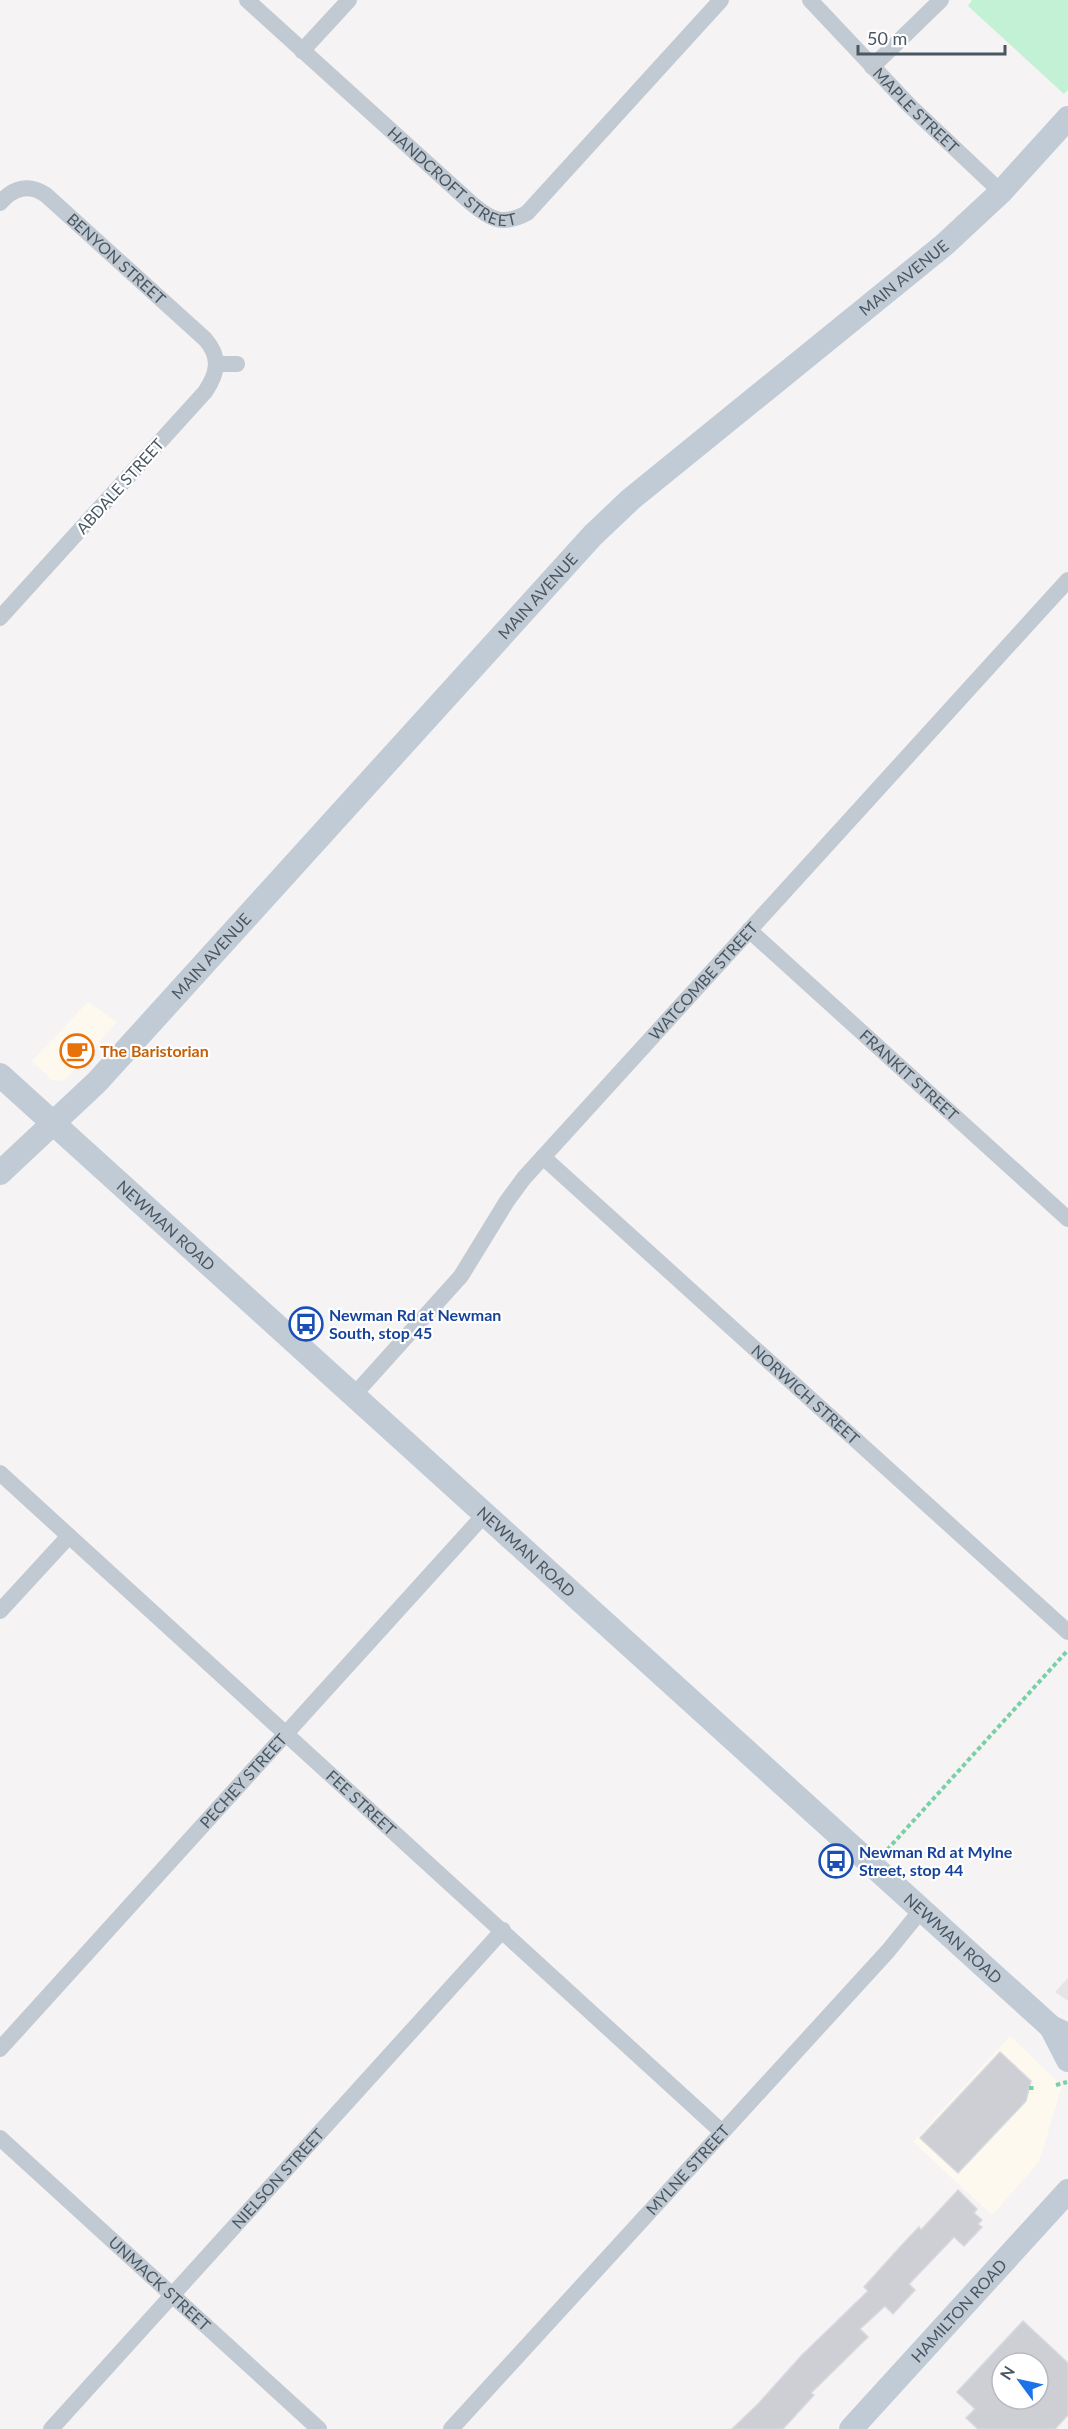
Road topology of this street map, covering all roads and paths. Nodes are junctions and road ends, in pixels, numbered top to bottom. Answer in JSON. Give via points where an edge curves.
{"nodes":[{"id":1,"x":247,"y":0,"type":"edge"},
{"id":2,"x":348,"y":0,"type":"edge"},
{"id":3,"x":721,"y":0,"type":"edge"},
{"id":4,"x":810,"y":0,"type":"edge"},
{"id":5,"x":942,"y":0,"type":"edge"},
{"id":6,"x":302,"y":51,"type":"junction"},
{"id":7,"x":872,"y":68,"type":"junction"},
{"id":8,"x":1068,"y":118,"type":"edge"},
{"id":9,"x":1000,"y":192,"type":"junction"},
{"id":10,"x":0,"y":203,"type":"edge"},
{"id":11,"x":217,"y":364,"type":"junction"},
{"id":12,"x":237,"y":364,"type":"dead end"},
{"id":13,"x":1068,"y":580,"type":"edge"},
{"id":14,"x":0,"y":618,"type":"edge"},
{"id":15,"x":749,"y":930,"type":"junction"},
{"id":16,"x":0,"y":1075,"type":"edge"},
{"id":17,"x":53,"y":1123,"type":"junction"},
{"id":18,"x":543,"y":1157,"type":"junction"},
{"id":19,"x":0,"y":1173,"type":"edge"},
{"id":20,"x":1068,"y":1219,"type":"edge"},
{"id":21,"x":354,"y":1395,"type":"junction"},
{"id":22,"x":0,"y":1473,"type":"edge"},
{"id":23,"x":485,"y":1514,"type":"junction"},
{"id":24,"x":69,"y":1536,"type":"junction"},
{"id":25,"x":0,"y":1611,"type":"edge"},
{"id":26,"x":1068,"y":1632,"type":"edge"},
{"id":27,"x":1068,"y":1650,"type":"edge"},
{"id":28,"x":287,"y":1734,"type":"junction"},
{"id":29,"x":873,"y":1865,"type":"junction"},
{"id":30,"x":921,"y":1909,"type":"junction"},
{"id":31,"x":503,"y":1930,"type":"junction"},
{"id":32,"x":1059,"y":2031,"type":"edge"},
{"id":33,"x":0,"y":2049,"type":"edge"},
{"id":34,"x":1068,"y":2060,"type":"edge"},
{"id":35,"x":1068,"y":2082,"type":"edge"},
{"id":36,"x":1056,"y":2085,"type":"dead end"},
{"id":37,"x":722,"y":2132,"type":"junction"},
{"id":38,"x":0,"y":2138,"type":"edge"},
{"id":39,"x":1068,"y":2191,"type":"edge"},
{"id":40,"x":173,"y":2295,"type":"junction"},
{"id":41,"x":51,"y":2429,"type":"edge"},
{"id":42,"x":319,"y":2429,"type":"edge"},
{"id":43,"x":452,"y":2429,"type":"edge"},
{"id":44,"x":851,"y":2429,"type":"edge"}],
"edges":[{"from":1,"to":6,"type":"street","name":"HANDCROFT STREET"},
{"from":2,"to":6,"type":"street"},
{"from":3,"to":6,"type":"street","name":"HANDCROFT STREET","via":[[527,213],[510,220],[498,220],[482,212]]},
{"from":4,"to":7,"type":"street","name":"MAPLE STREET"},
{"from":5,"to":7,"type":"street"},
{"from":7,"to":9,"type":"street","name":"MAPLE STREET"},
{"from":8,"to":9,"type":"main road","name":"MAIN AVENUE"},
{"from":9,"to":17,"type":"main road","name":"MAIN AVENUE","via":[[944,245],[599,529],[97,1082]]},
{"from":10,"to":11,"type":"street","name":"BENYON STREET","via":[[21,188],[30,187],[46,195],[205,339]]},
{"from":11,"to":12,"type":"street"},
{"from":11,"to":14,"type":"street","name":"ABDALE STREET","via":[[205,392]]},
{"from":13,"to":15,"type":"street","name":"WATCOMBE STREET"},
{"from":15,"to":18,"type":"street","name":"WATCOMBE STREET"},
{"from":15,"to":20,"type":"street","name":"FRANKIT STREET"},
{"from":16,"to":17,"type":"main road","name":"NEWMAN ROAD"},
{"from":17,"to":19,"type":"main road","name":"MAIN AVENUE"},
{"from":17,"to":21,"type":"main road","name":"NEWMAN ROAD"},
{"from":18,"to":21,"type":"street","name":"WATCOMBE STREET","via":[[507,1202],[461,1276]]},
{"from":18,"to":26,"type":"street","name":"NORWICH STREET"},
{"from":21,"to":23,"type":"main road","name":"NEWMAN ROAD"},
{"from":22,"to":24,"type":"street","name":"FEE STREET"},
{"from":23,"to":28,"type":"street","name":"PECHEY STREET"},
{"from":23,"to":29,"type":"main road","name":"NEWMAN ROAD"},
{"from":24,"to":25,"type":"street"},
{"from":24,"to":28,"type":"street","name":"FEE STREET"},
{"from":27,"to":29,"type":"path"},
{"from":28,"to":31,"type":"street","name":"FEE STREET"},
{"from":28,"to":33,"type":"street","name":"PECHEY STREET"},
{"from":29,"to":30,"type":"main road","name":"NEWMAN ROAD"},
{"from":30,"to":32,"type":"main road","name":"NEWMAN ROAD"},
{"from":30,"to":37,"type":"street","name":"MYLNE STREET","via":[[888,1951]]},
{"from":31,"to":37,"type":"street","name":"FEE STREET"},
{"from":31,"to":40,"type":"street","name":"NIELSON STREET"},
{"from":32,"to":34,"type":"main road","name":"NEWMAN ROAD"},
{"from":35,"to":36,"type":"path"},
{"from":37,"to":43,"type":"street","name":"MYLNE STREET"},
{"from":38,"to":40,"type":"street","name":"UNMACK STREET"},
{"from":39,"to":44,"type":"main road","name":"HAMILTON ROAD"},
{"from":40,"to":41,"type":"street","name":"NIELSON STREET"},
{"from":40,"to":42,"type":"street","name":"UNMACK STREET"}]}
